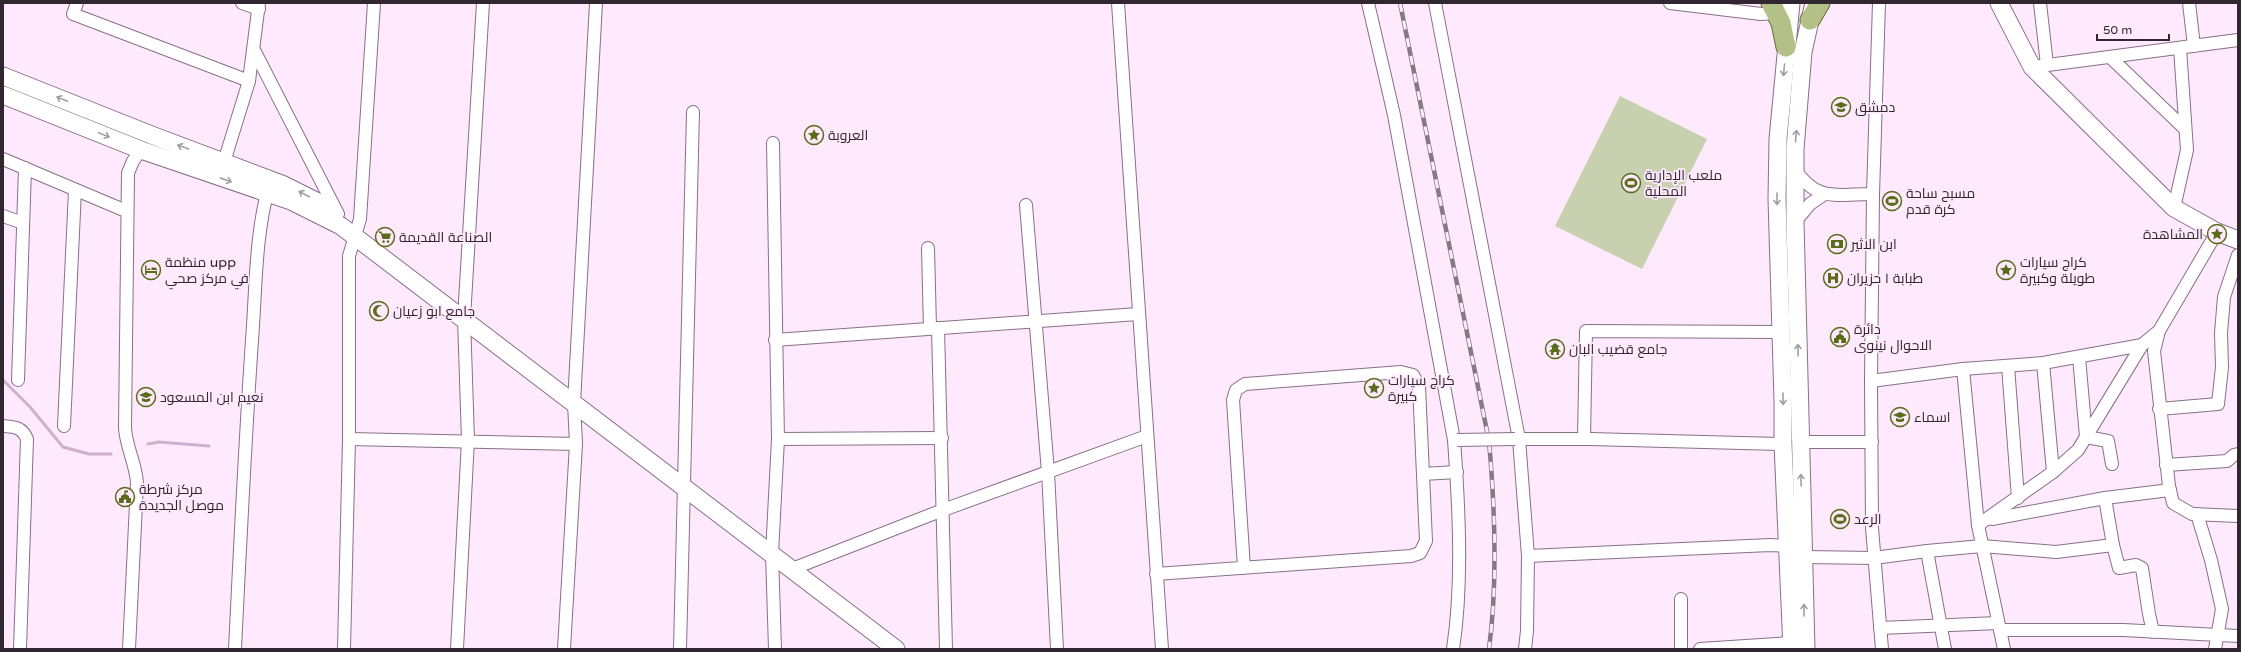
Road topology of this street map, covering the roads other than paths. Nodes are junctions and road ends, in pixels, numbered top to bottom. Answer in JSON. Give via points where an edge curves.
{"nodes":[{"id":1,"x":77,"y":3,"type":"edge"},
{"id":2,"x":242,"y":3,"type":"edge"},
{"id":3,"x":374,"y":3,"type":"edge"},
{"id":4,"x":483,"y":3,"type":"edge"},
{"id":5,"x":596,"y":3,"type":"edge"},
{"id":6,"x":1118,"y":3,"type":"edge"},
{"id":7,"x":1368,"y":3,"type":"edge"},
{"id":8,"x":1435,"y":3,"type":"edge"},
{"id":9,"x":1670,"y":3,"type":"edge"},
{"id":10,"x":1820,"y":3,"type":"edge"},
{"id":11,"x":1879,"y":3,"type":"edge"},
{"id":12,"x":1999,"y":3,"type":"edge"},
{"id":13,"x":2040,"y":3,"type":"edge"},
{"id":14,"x":2189,"y":3,"type":"edge"},
{"id":15,"x":259,"y":6,"type":"edge"},
{"id":16,"x":1780,"y":6,"type":"edge"},
{"id":17,"x":1812,"y":11,"type":"edge"},
{"id":18,"x":2238,"y":40,"type":"edge"},
{"id":19,"x":2194,"y":46,"type":"junction"},
{"id":20,"x":1786,"y":47,"type":"joint"},
{"id":21,"x":2180,"y":48,"type":"junction"},
{"id":22,"x":254,"y":50,"type":"junction"},
{"id":23,"x":2110,"y":57,"type":"junction"},
{"id":24,"x":2040,"y":66,"type":"junction"},
{"id":25,"x":3,"y":76,"type":"edge"},
{"id":26,"x":249,"y":81,"type":"junction"},
{"id":27,"x":3,"y":95,"type":"edge"},
{"id":28,"x":693,"y":112,"type":"dead end"},
{"id":29,"x":2185,"y":129,"type":"junction"},
{"id":30,"x":774,"y":143,"type":"dead end"},
{"id":31,"x":141,"y":150,"type":"junction"},
{"id":32,"x":3,"y":159,"type":"edge"},
{"id":33,"x":224,"y":162,"type":"junction"},
{"id":34,"x":25,"y":168,"type":"junction"},
{"id":35,"x":1794,"y":168,"type":"junction"},
{"id":36,"x":269,"y":187,"type":"junction"},
{"id":37,"x":75,"y":190,"type":"junction"},
{"id":38,"x":1873,"y":194,"type":"junction"},
{"id":39,"x":1823,"y":195,"type":"junction"},
{"id":40,"x":1026,"y":205,"type":"dead end"},
{"id":41,"x":2174,"y":208,"type":"junction"},
{"id":42,"x":126,"y":211,"type":"junction"},
{"id":43,"x":338,"y":214,"type":"junction"},
{"id":44,"x":3,"y":216,"type":"edge"},
{"id":45,"x":1794,"y":222,"type":"junction"},
{"id":46,"x":1777,"y":223,"type":"junction"},
{"id":47,"x":23,"y":224,"type":"junction"},
{"id":48,"x":2217,"y":232,"type":"junction"},
{"id":49,"x":355,"y":235,"type":"junction"},
{"id":50,"x":2238,"y":240,"type":"edge"},
{"id":51,"x":928,"y":248,"type":"dead end"},
{"id":52,"x":2238,"y":255,"type":"edge"},
{"id":53,"x":2235,"y":276,"type":"edge"},
{"id":54,"x":1138,"y":314,"type":"junction"},
{"id":55,"x":464,"y":318,"type":"junction"},
{"id":56,"x":1037,"y":323,"type":"junction"},
{"id":57,"x":934,"y":328,"type":"junction"},
{"id":58,"x":2159,"y":331,"type":"junction"},
{"id":59,"x":1781,"y":332,"type":"junction"},
{"id":60,"x":775,"y":340,"type":"junction"},
{"id":61,"x":2142,"y":345,"type":"junction"},
{"id":62,"x":2079,"y":357,"type":"junction"},
{"id":63,"x":2043,"y":363,"type":"junction"},
{"id":64,"x":2008,"y":366,"type":"junction"},
{"id":65,"x":1963,"y":369,"type":"junction"},
{"id":66,"x":18,"y":380,"type":"dead end"},
{"id":67,"x":1871,"y":381,"type":"junction"},
{"id":68,"x":574,"y":403,"type":"junction"},
{"id":69,"x":2159,"y":409,"type":"junction"},
{"id":70,"x":3,"y":426,"type":"edge"},
{"id":71,"x":64,"y":426,"type":"dead end"},
{"id":72,"x":1147,"y":436,"type":"junction"},
{"id":73,"x":2086,"y":437,"type":"junction"},
{"id":74,"x":942,"y":438,"type":"junction"},
{"id":75,"x":349,"y":439,"type":"junction"},
{"id":76,"x":778,"y":439,"type":"junction"},
{"id":77,"x":1517,"y":439,"type":"junction"},
{"id":78,"x":1584,"y":439,"type":"junction"},
{"id":79,"x":468,"y":440,"type":"junction"},
{"id":80,"x":1455,"y":440,"type":"junction"},
{"id":81,"x":1800,"y":442,"type":"junction"},
{"id":82,"x":1872,"y":442,"type":"junction"},
{"id":83,"x":576,"y":444,"type":"junction"},
{"id":84,"x":1783,"y":444,"type":"junction"},
{"id":85,"x":2238,"y":454,"type":"edge"},
{"id":86,"x":2112,"y":464,"type":"dead end"},
{"id":87,"x":2166,"y":465,"type":"junction"},
{"id":88,"x":1048,"y":472,"type":"junction"},
{"id":89,"x":1457,"y":472,"type":"junction"},
{"id":90,"x":2053,"y":472,"type":"junction"},
{"id":91,"x":1423,"y":474,"type":"junction"},
{"id":92,"x":683,"y":486,"type":"junction"},
{"id":93,"x":2170,"y":490,"type":"junction"},
{"id":94,"x":2018,"y":498,"type":"junction"},
{"id":95,"x":2105,"y":498,"type":"junction"},
{"id":96,"x":943,"y":510,"type":"junction"},
{"id":97,"x":2197,"y":514,"type":"junction"},
{"id":98,"x":2238,"y":516,"type":"edge"},
{"id":99,"x":1983,"y":522,"type":"junction"},
{"id":100,"x":2113,"y":545,"type":"junction"},
{"id":101,"x":1788,"y":546,"type":"junction"},
{"id":102,"x":1982,"y":546,"type":"junction"},
{"id":103,"x":1927,"y":551,"type":"junction"},
{"id":104,"x":772,"y":554,"type":"junction"},
{"id":105,"x":1528,"y":556,"type":"junction"},
{"id":106,"x":1804,"y":557,"type":"junction"},
{"id":107,"x":1874,"y":558,"type":"junction"},
{"id":108,"x":1244,"y":568,"type":"junction"},
{"id":109,"x":792,"y":569,"type":"junction"},
{"id":110,"x":1156,"y":574,"type":"junction"},
{"id":111,"x":1681,"y":599,"type":"dead end"},
{"id":112,"x":1940,"y":625,"type":"junction"},
{"id":113,"x":1999,"y":626,"type":"junction"},
{"id":114,"x":1880,"y":628,"type":"junction"},
{"id":115,"x":2153,"y":632,"type":"junction"},
{"id":116,"x":2217,"y":635,"type":"junction"},
{"id":117,"x":2238,"y":636,"type":"edge"},
{"id":118,"x":1796,"y":647,"type":"edge"},
{"id":119,"x":20,"y":649,"type":"edge"},
{"id":120,"x":129,"y":649,"type":"edge"},
{"id":121,"x":235,"y":649,"type":"edge"},
{"id":122,"x":344,"y":649,"type":"edge"},
{"id":123,"x":457,"y":649,"type":"edge"},
{"id":124,"x":564,"y":649,"type":"edge"},
{"id":125,"x":680,"y":649,"type":"edge"},
{"id":126,"x":775,"y":649,"type":"edge"},
{"id":127,"x":896,"y":649,"type":"edge"},
{"id":128,"x":946,"y":649,"type":"edge"},
{"id":129,"x":1057,"y":649,"type":"edge"},
{"id":130,"x":1162,"y":649,"type":"edge"},
{"id":131,"x":1453,"y":649,"type":"edge"},
{"id":132,"x":1525,"y":649,"type":"edge"},
{"id":133,"x":1681,"y":649,"type":"edge"},
{"id":134,"x":1700,"y":649,"type":"edge"},
{"id":135,"x":1882,"y":649,"type":"edge"},
{"id":136,"x":1945,"y":649,"type":"edge"},
{"id":137,"x":2004,"y":649,"type":"edge"},
{"id":138,"x":2215,"y":649,"type":"edge"}],
"edges":[{"from":1,"to":26,"type":"street","via":[[72,14]]},
{"from":2,"to":15,"type":"street"},
{"from":3,"to":49,"type":"street","via":[[360,219]]},
{"from":4,"to":55,"type":"street"},
{"from":5,"to":68,"type":"street"},
{"from":6,"to":54,"type":"street"},
{"from":7,"to":80,"type":"street","via":[[1394,115]]},
{"from":8,"to":77,"type":"street"},
{"from":9,"to":16,"type":"street","via":[[1761,14]]},
{"from":10,"to":17,"type":"main road"},
{"from":11,"to":38,"type":"street"},
{"from":12,"to":24,"type":"main road"},
{"from":13,"to":24,"type":"street"},
{"from":14,"to":19,"type":"street"},
{"from":15,"to":22,"type":"street"},
{"from":16,"to":20,"type":"main road"},
{"from":35,"to":17,"type":"main road","one_way":true,"via":[[1803,52]]},
{"from":18,"to":19,"type":"street"},
{"from":19,"to":21,"type":"street"},
{"from":20,"to":46,"type":"main road","one_way":true,"via":[[1778,139]]},
{"from":21,"to":23,"type":"street"},
{"from":21,"to":29,"type":"street"},
{"from":22,"to":26,"type":"street"},
{"from":22,"to":43,"type":"street"},
{"from":23,"to":24,"type":"street"},
{"from":23,"to":29,"type":"street"},
{"from":24,"to":41,"type":"main road"},
{"from":33,"to":25,"type":"main road","one_way":true},
{"from":26,"to":33,"type":"street"},
{"from":27,"to":31,"type":"main road","one_way":true},
{"from":28,"to":92,"type":"street"},
{"from":29,"to":41,"type":"street","via":[[2187,150]]},
{"from":30,"to":60,"type":"street"},
{"from":31,"to":36,"type":"main road","one_way":true},
{"from":31,"to":42,"type":"street","via":[[128,173]]},
{"from":32,"to":34,"type":"street"},
{"from":33,"to":36,"type":"main road"},
{"from":34,"to":37,"type":"street"},
{"from":34,"to":47,"type":"street"},
{"from":35,"to":39,"type":"street","via":[[1810,186]]},
{"from":35,"to":45,"type":"main road"},
{"from":43,"to":36,"type":"main road","one_way":true,"via":[[297,190]]},
{"from":36,"to":49,"type":"main road"},
{"from":36,"to":121,"type":"street","via":[[259,241],[244,454]]},
{"from":37,"to":42,"type":"street"},
{"from":37,"to":71,"type":"street"},
{"from":38,"to":39,"type":"street"},
{"from":38,"to":67,"type":"street"},
{"from":39,"to":45,"type":"street","via":[[1807,207]]},
{"from":40,"to":56,"type":"street"},
{"from":41,"to":48,"type":"main road"},
{"from":42,"to":120,"type":"street","via":[[125,428],[137,483]]},
{"from":43,"to":49,"type":"main road"},
{"from":44,"to":47,"type":"street"},
{"from":45,"to":46,"type":"main road"},
{"from":81,"to":45,"type":"main road","one_way":true},
{"from":46,"to":59,"type":"main road"},
{"from":47,"to":66,"type":"street"},
{"from":48,"to":50,"type":"main road"},
{"from":48,"to":58,"type":"street"},
{"from":49,"to":55,"type":"main road"},
{"from":49,"to":75,"type":"street","via":[[349,256]]},
{"from":51,"to":57,"type":"street"},
{"from":52,"to":53,"type":"street"},
{"from":53,"to":69,"type":"street","via":[[2224,296],[2218,404]]},
{"from":54,"to":56,"type":"street"},
{"from":54,"to":72,"type":"street"},
{"from":55,"to":68,"type":"main road"},
{"from":55,"to":79,"type":"street"},
{"from":56,"to":57,"type":"street"},
{"from":56,"to":88,"type":"street"},
{"from":57,"to":60,"type":"street"},
{"from":57,"to":74,"type":"street"},
{"from":58,"to":61,"type":"street"},
{"from":58,"to":69,"type":"street","via":[[2154,351]]},
{"from":59,"to":78,"type":"street","via":[[1586,331]]},
{"from":59,"to":84,"type":"main road","one_way":true},
{"from":60,"to":76,"type":"street"},
{"from":61,"to":62,"type":"street"},
{"from":61,"to":73,"type":"street"},
{"from":62,"to":63,"type":"street"},
{"from":62,"to":73,"type":"street"},
{"from":63,"to":64,"type":"street"},
{"from":63,"to":90,"type":"street"},
{"from":64,"to":65,"type":"street"},
{"from":64,"to":94,"type":"street"},
{"from":65,"to":67,"type":"street"},
{"from":65,"to":99,"type":"street"},
{"from":67,"to":82,"type":"street"},
{"from":68,"to":83,"type":"street"},
{"from":68,"to":92,"type":"main road"},
{"from":69,"to":87,"type":"street"},
{"from":70,"to":119,"type":"street","via":[[20,429],[27,439]]},
{"from":72,"to":88,"type":"street"},
{"from":72,"to":110,"type":"street"},
{"from":73,"to":86,"type":"street","via":[[2108,441]]},
{"from":73,"to":90,"type":"street","via":[[2078,450]]},
{"from":74,"to":76,"type":"street"},
{"from":74,"to":96,"type":"street"},
{"from":75,"to":79,"type":"street"},
{"from":75,"to":122,"type":"street"},
{"from":76,"to":104,"type":"street"},
{"from":77,"to":78,"type":"street"},
{"from":77,"to":80,"type":"street","bridge":true},
{"from":77,"to":105,"type":"street"},
{"from":78,"to":84,"type":"street"},
{"from":79,"to":83,"type":"street"},
{"from":79,"to":123,"type":"street"},
{"from":80,"to":89,"type":"street"},
{"from":81,"to":82,"type":"street"},
{"from":106,"to":81,"type":"main road","one_way":true},
{"from":82,"to":107,"type":"street"},
{"from":83,"to":124,"type":"street"},
{"from":84,"to":101,"type":"main road"},
{"from":85,"to":87,"type":"street","via":[[2227,461]]},
{"from":87,"to":93,"type":"street"},
{"from":88,"to":96,"type":"street"},
{"from":88,"to":129,"type":"street"},
{"from":89,"to":91,"type":"street"},
{"from":89,"to":131,"type":"street","via":[[1459,611]]},
{"from":90,"to":94,"type":"street"},
{"from":91,"to":108,"type":"street","via":[[1426,541],[1423,549],[1416,555]]},
{"from":91,"to":108,"type":"street","via":[[1419,386],[1416,378],[1409,373],[1242,386],[1236,390],[1233,400]]},
{"from":92,"to":104,"type":"main road"},
{"from":92,"to":125,"type":"street"},
{"from":93,"to":95,"type":"street"},
{"from":93,"to":97,"type":"street","via":[[2174,503],[2192,514]]},
{"from":94,"to":99,"type":"street"},
{"from":95,"to":99,"type":"street"},
{"from":95,"to":100,"type":"street"},
{"from":96,"to":109,"type":"street"},
{"from":96,"to":128,"type":"street"},
{"from":97,"to":98,"type":"street"},
{"from":97,"to":116,"type":"street","via":[[2222,609]]},
{"from":99,"to":102,"type":"street"},
{"from":100,"to":102,"type":"street","via":[[2056,552]]},
{"from":100,"to":115,"type":"street","via":[[2119,568],[2136,565],[2142,568]]},
{"from":101,"to":105,"type":"street"},
{"from":101,"to":118,"type":"main road"},
{"from":102,"to":103,"type":"street"},
{"from":102,"to":113,"type":"street"},
{"from":103,"to":107,"type":"street"},
{"from":103,"to":112,"type":"street"},
{"from":104,"to":109,"type":"main road"},
{"from":104,"to":126,"type":"street"},
{"from":105,"to":132,"type":"street"},
{"from":106,"to":107,"type":"street"},
{"from":118,"to":106,"type":"main road","one_way":true},
{"from":107,"to":114,"type":"street"},
{"from":108,"to":110,"type":"street"},
{"from":109,"to":127,"type":"main road"},
{"from":110,"to":130,"type":"street"},
{"from":111,"to":133,"type":"street"},
{"from":112,"to":113,"type":"street"},
{"from":112,"to":114,"type":"street"},
{"from":112,"to":136,"type":"street"},
{"from":113,"to":115,"type":"street"},
{"from":113,"to":137,"type":"street"},
{"from":114,"to":135,"type":"street"},
{"from":115,"to":116,"type":"street"},
{"from":116,"to":117,"type":"street"},
{"from":116,"to":138,"type":"street"},
{"from":118,"to":134,"type":"street"}]}
